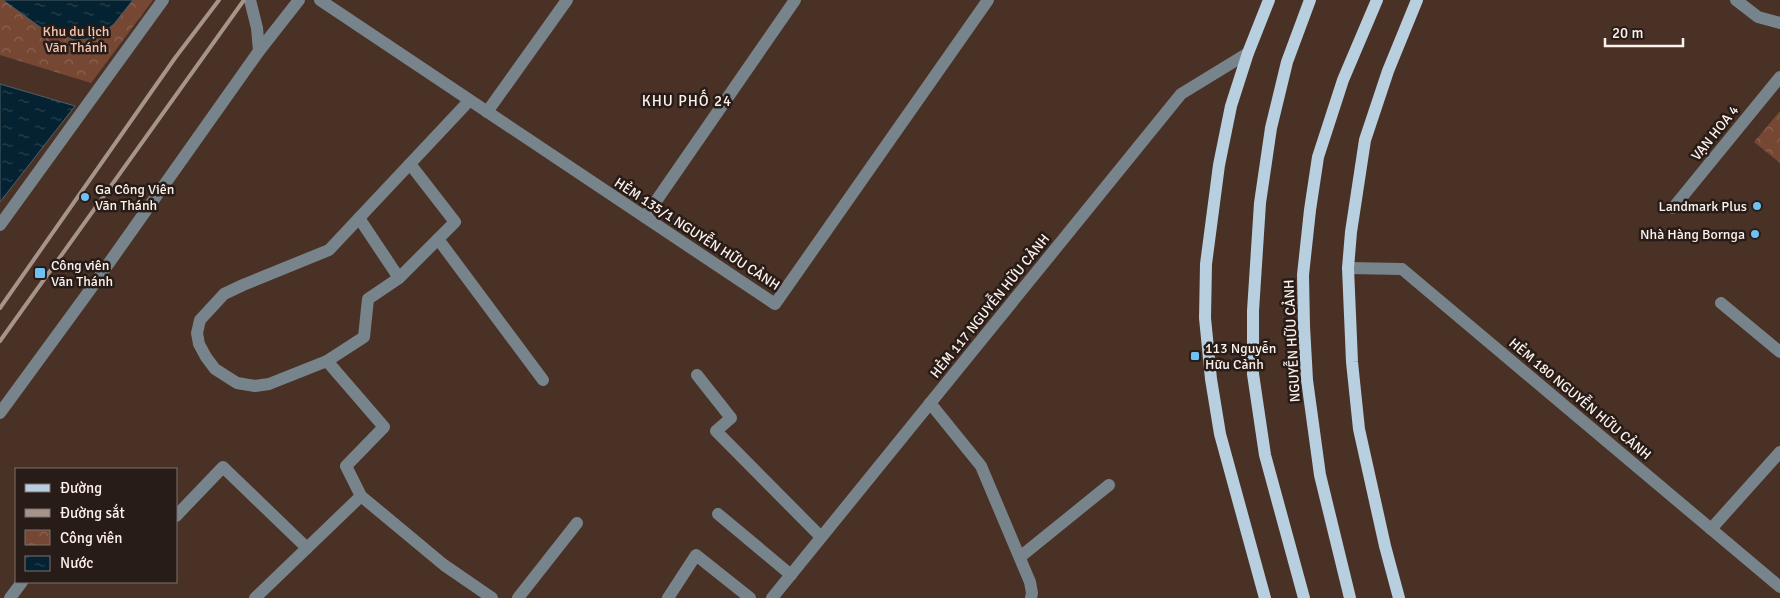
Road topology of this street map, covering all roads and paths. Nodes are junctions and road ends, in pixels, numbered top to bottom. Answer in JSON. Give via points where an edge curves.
{"nodes":[{"id":1,"x":163,"y":0,"type":"edge"},
{"id":2,"x":250,"y":0,"type":"edge"},
{"id":3,"x":299,"y":0,"type":"edge"},
{"id":4,"x":320,"y":0,"type":"edge"},
{"id":5,"x":567,"y":0,"type":"edge"},
{"id":6,"x":795,"y":0,"type":"edge"},
{"id":7,"x":988,"y":0,"type":"edge"},
{"id":8,"x":1269,"y":0,"type":"edge"},
{"id":9,"x":1310,"y":0,"type":"edge"},
{"id":10,"x":1377,"y":0,"type":"edge"},
{"id":11,"x":1417,"y":0,"type":"edge"},
{"id":12,"x":1736,"y":0,"type":"edge"},
{"id":13,"x":1780,"y":23,"type":"edge"},
{"id":14,"x":259,"y":50,"type":"junction"},
{"id":15,"x":1248,"y":53,"type":"junction"},
{"id":16,"x":1780,"y":77,"type":"edge"},
{"id":17,"x":469,"y":101,"type":"junction"},
{"id":18,"x":488,"y":112,"type":"junction"},
{"id":19,"x":410,"y":164,"type":"junction"},
{"id":20,"x":1672,"y":208,"type":"dead end"},
{"id":21,"x":359,"y":218,"type":"junction"},
{"id":22,"x":645,"y":218,"type":"junction"},
{"id":23,"x":0,"y":225,"type":"edge"},
{"id":24,"x":438,"y":240,"type":"junction"},
{"id":25,"x":1348,"y":268,"type":"junction"},
{"id":26,"x":399,"y":278,"type":"junction"},
{"id":27,"x":1722,"y":303,"type":"dead end"},
{"id":28,"x":1780,"y":352,"type":"edge"},
{"id":29,"x":327,"y":361,"type":"junction"},
{"id":30,"x":697,"y":375,"type":"dead end"},
{"id":31,"x":543,"y":380,"type":"dead end"},
{"id":32,"x":930,"y":403,"type":"junction"},
{"id":33,"x":0,"y":413,"type":"edge"},
{"id":34,"x":1780,"y":452,"type":"edge"},
{"id":35,"x":1109,"y":485,"type":"dead end"},
{"id":36,"x":360,"y":496,"type":"junction"},
{"id":37,"x":178,"y":514,"type":"edge"},
{"id":38,"x":718,"y":514,"type":"dead end"},
{"id":39,"x":576,"y":522,"type":"dead end"},
{"id":40,"x":1711,"y":529,"type":"junction"},
{"id":41,"x":821,"y":537,"type":"junction"},
{"id":42,"x":306,"y":548,"type":"junction"},
{"id":43,"x":1020,"y":557,"type":"junction"},
{"id":44,"x":791,"y":574,"type":"junction"},
{"id":45,"x":21,"y":583,"type":"edge"},
{"id":46,"x":1780,"y":586,"type":"edge"},
{"id":47,"x":10,"y":598,"type":"edge"},
{"id":48,"x":255,"y":598,"type":"edge"},
{"id":49,"x":492,"y":598,"type":"edge"},
{"id":50,"x":518,"y":598,"type":"edge"},
{"id":51,"x":668,"y":598,"type":"edge"},
{"id":52,"x":750,"y":598,"type":"edge"},
{"id":53,"x":772,"y":598,"type":"edge"},
{"id":54,"x":1031,"y":598,"type":"edge"},
{"id":55,"x":1264,"y":598,"type":"edge"},
{"id":56,"x":1304,"y":598,"type":"edge"},
{"id":57,"x":1350,"y":598,"type":"edge"},
{"id":58,"x":1398,"y":598,"type":"edge"}],
"edges":[{"from":1,"to":23,"type":"street"},
{"from":2,"to":14,"type":"street"},
{"from":3,"to":14,"type":"street"},
{"from":4,"to":17,"type":"street","name":"HẺM 135/1 NGUYỄN HỮU CẢNH"},
{"from":5,"to":18,"type":"street"},
{"from":6,"to":22,"type":"street"},
{"from":7,"to":22,"type":"street","name":"HẺM 135/1 NGUYỄN HỮU CẢNH","via":[[775,304]]},
{"from":8,"to":15,"type":"main road"},
{"from":9,"to":56,"type":"main road","via":[[1287,62],[1271,128],[1260,203],[1253,311],[1253,374],[1265,455]]},
{"from":10,"to":57,"type":"main road","name":"NGUYỄN HỮU CẢNH","via":[[1343,80],[1318,156],[1303,276],[1307,380],[1320,475]]},
{"from":11,"to":25,"type":"main road","via":[[1365,140]]},
{"from":12,"to":13,"type":"street","via":[[1758,17]]},
{"from":14,"to":33,"type":"street"},
{"from":15,"to":32,"type":"street","name":"HẺM 117 NGUYỄN HỮU CẢNH","via":[[1181,94]]},
{"from":15,"to":55,"type":"main road","via":[[1231,106],[1218,166],[1206,264],[1206,318],[1220,434]]},
{"from":16,"to":20,"type":"street","name":"VẠN HOA 4"},
{"from":17,"to":18,"type":"street","name":"HẺM 135/1 NGUYỄN HỮU CẢNH"},
{"from":17,"to":19,"type":"street"},
{"from":18,"to":22,"type":"street","name":"HẺM 135/1 NGUYỄN HỮU CẢNH"},
{"from":19,"to":21,"type":"street"},
{"from":19,"to":24,"type":"street","via":[[455,222]]},
{"from":21,"to":26,"type":"street"},
{"from":21,"to":29,"type":"street","via":[[330,250],[224,294],[200,320],[197,333],[199,344],[215,369],[237,383],[269,384]]},
{"from":24,"to":26,"type":"street"},
{"from":24,"to":31,"type":"street"},
{"from":25,"to":40,"type":"street","name":"HẺM 180 NGUYỄN HỮU CẢNH","via":[[1402,270]]},
{"from":25,"to":58,"type":"main road","via":[[1359,429]]},
{"from":26,"to":29,"type":"street","via":[[368,299],[364,338]]},
{"from":27,"to":28,"type":"street"},
{"from":29,"to":36,"type":"street","via":[[384,426],[346,466]]},
{"from":30,"to":41,"type":"street","via":[[731,418],[716,431]]},
{"from":32,"to":41,"type":"street","name":"HẺM 117 NGUYỄN HỮU CẢNH"},
{"from":32,"to":43,"type":"street","via":[[981,466]]},
{"from":34,"to":40,"type":"street"},
{"from":35,"to":43,"type":"street"},
{"from":36,"to":42,"type":"street"},
{"from":36,"to":49,"type":"street","via":[[444,565]]},
{"from":37,"to":42,"type":"street","via":[[223,467]]},
{"from":38,"to":44,"type":"street"},
{"from":39,"to":50,"type":"street"},
{"from":40,"to":46,"type":"street","name":"HẺM 180 NGUYỄN HỮU CẢNH"},
{"from":41,"to":44,"type":"street","name":"HẺM 117 NGUYỄN HỮU CẢNH"},
{"from":42,"to":48,"type":"street"},
{"from":43,"to":54,"type":"street","via":[[1030,582]]},
{"from":44,"to":53,"type":"street","name":"HẺM 117 NGUYỄN HỮU CẢNH"},
{"from":45,"to":47,"type":"street"},
{"from":51,"to":52,"type":"street","via":[[696,555]]}]}
